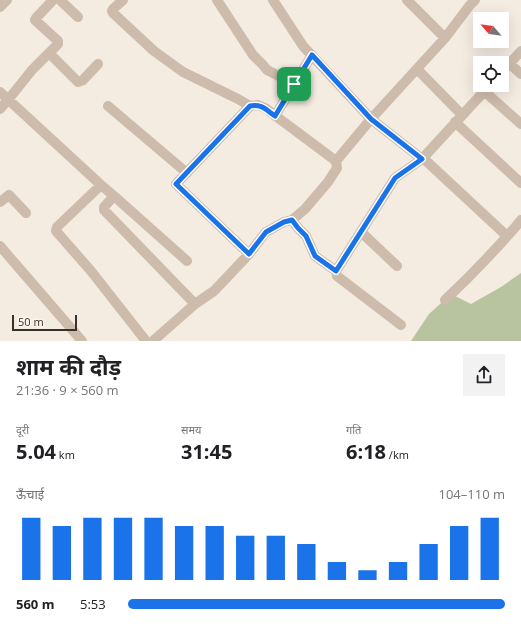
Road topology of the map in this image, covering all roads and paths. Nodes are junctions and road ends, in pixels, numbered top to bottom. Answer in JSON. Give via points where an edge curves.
{"nodes":[{"id":1,"x":7,"y":0,"type":"edge"},
{"id":2,"x":53,"y":0,"type":"edge"},
{"id":3,"x":60,"y":0,"type":"edge"},
{"id":4,"x":123,"y":0,"type":"edge"},
{"id":5,"x":217,"y":0,"type":"edge"},
{"id":6,"x":273,"y":0,"type":"edge"},
{"id":7,"x":407,"y":0,"type":"edge"},
{"id":8,"x":475,"y":0,"type":"edge"},
{"id":9,"x":0,"y":7,"type":"edge"},
{"id":10,"x":78,"y":17,"type":"dead end"},
{"id":11,"x":445,"y":38,"type":"junction"},
{"id":12,"x":521,"y":51,"type":"edge"},
{"id":13,"x":50,"y":54,"type":"junction"},
{"id":14,"x":312,"y":55,"type":"junction"},
{"id":15,"x":98,"y":64,"type":"dead end"},
{"id":16,"x":510,"y":64,"type":"joint"},
{"id":17,"x":417,"y":69,"type":"junction"},
{"id":18,"x":521,"y":74,"type":"edge"},
{"id":19,"x":294,"y":84,"type":"junction"},
{"id":20,"x":0,"y":92,"type":"edge"},
{"id":21,"x":483,"y":92,"type":"edge"},
{"id":22,"x":491,"y":92,"type":"edge"},
{"id":23,"x":8,"y":100,"type":"junction"},
{"id":24,"x":108,"y":106,"type":"dead end"},
{"id":25,"x":250,"y":106,"type":"junction"},
{"id":26,"x":0,"y":109,"type":"edge"},
{"id":27,"x":275,"y":116,"type":"junction"},
{"id":28,"x":371,"y":119,"type":"junction"},
{"id":29,"x":459,"y":119,"type":"junction"},
{"id":30,"x":521,"y":124,"type":"edge"},
{"id":31,"x":422,"y":158,"type":"junction"},
{"id":32,"x":336,"y":161,"type":"junction"},
{"id":33,"x":187,"y":173,"type":"junction"},
{"id":34,"x":521,"y":182,"type":"edge"},
{"id":35,"x":101,"y":185,"type":"junction"},
{"id":36,"x":114,"y":196,"type":"junction"},
{"id":37,"x":0,"y":202,"type":"edge"},
{"id":38,"x":26,"y":213,"type":"dead end"},
{"id":39,"x":292,"y":220,"type":"junction"},
{"id":40,"x":521,"y":220,"type":"edge"},
{"id":41,"x":361,"y":232,"type":"junction"},
{"id":42,"x":507,"y":236,"type":"junction"},
{"id":43,"x":0,"y":246,"type":"edge"},
{"id":44,"x":249,"y":254,"type":"junction"},
{"id":45,"x":187,"y":261,"type":"dead end"},
{"id":46,"x":398,"y":266,"type":"dead end"},
{"id":47,"x":336,"y":271,"type":"junction"},
{"id":48,"x":445,"y":300,"type":"dead end"},
{"id":49,"x":195,"y":304,"type":"junction"},
{"id":50,"x":401,"y":325,"type":"dead end"},
{"id":51,"x":82,"y":341,"type":"edge"},
{"id":52,"x":146,"y":341,"type":"edge"},
{"id":53,"x":153,"y":341,"type":"edge"}],
"edges":[{"from":1,"to":9,"type":"street"},
{"from":2,"to":13,"type":"street","via":[[35,19],[58,42]]},
{"from":3,"to":10,"type":"street"},
{"from":4,"to":25,"type":"street","via":[[113,9],[113,13],[154,51],[183,72]]},
{"from":5,"to":19,"type":"street","via":[[253,55],[273,73]]},
{"from":6,"to":14,"type":"street","via":[[303,46]]},
{"from":7,"to":11,"type":"street"},
{"from":8,"to":11,"type":"street"},
{"from":11,"to":17,"type":"street"},
{"from":12,"to":16,"type":"street"},
{"from":13,"to":15,"type":"street","via":[[78,82]]},
{"from":13,"to":23,"type":"street","via":[[32,70]]},
{"from":14,"to":19,"type":"street"},
{"from":14,"to":28,"type":"street"},
{"from":16,"to":18,"type":"street"},
{"from":17,"to":28,"type":"street"},
{"from":17,"to":29,"type":"street"},
{"from":19,"to":27,"type":"street"},
{"from":20,"to":23,"type":"street"},
{"from":21,"to":29,"type":"street"},
{"from":22,"to":30,"type":"street"},
{"from":23,"to":26,"type":"street"},
{"from":23,"to":35,"type":"street"},
{"from":24,"to":33,"type":"street"},
{"from":25,"to":27,"type":"street","via":[[258,105]]},
{"from":25,"to":33,"type":"street"},
{"from":27,"to":32,"type":"street"},
{"from":28,"to":31,"type":"street"},
{"from":28,"to":32,"type":"street"},
{"from":29,"to":31,"type":"street"},
{"from":29,"to":34,"type":"street"},
{"from":31,"to":41,"type":"street","via":[[395,178]]},
{"from":31,"to":42,"type":"street"},
{"from":32,"to":39,"type":"street","via":[[337,168],[328,182]]},
{"from":33,"to":44,"type":"street","via":[[176,184]]},
{"from":35,"to":36,"type":"street"},
{"from":35,"to":52,"type":"street","via":[[57,227],[56,231]]},
{"from":36,"to":45,"type":"street"},
{"from":36,"to":49,"type":"street","via":[[104,210]]},
{"from":37,"to":38,"type":"street","via":[[9,195]]},
{"from":39,"to":44,"type":"street","via":[[266,232]]},
{"from":39,"to":47,"type":"street","via":[[306,236],[315,256]]},
{"from":40,"to":42,"type":"street"},
{"from":41,"to":46,"type":"street"},
{"from":41,"to":47,"type":"street"},
{"from":42,"to":48,"type":"street"},
{"from":43,"to":51,"type":"street"},
{"from":44,"to":49,"type":"street","via":[[214,291]]},
{"from":47,"to":50,"type":"street","via":[[337,276]]},
{"from":49,"to":53,"type":"street"}]}
